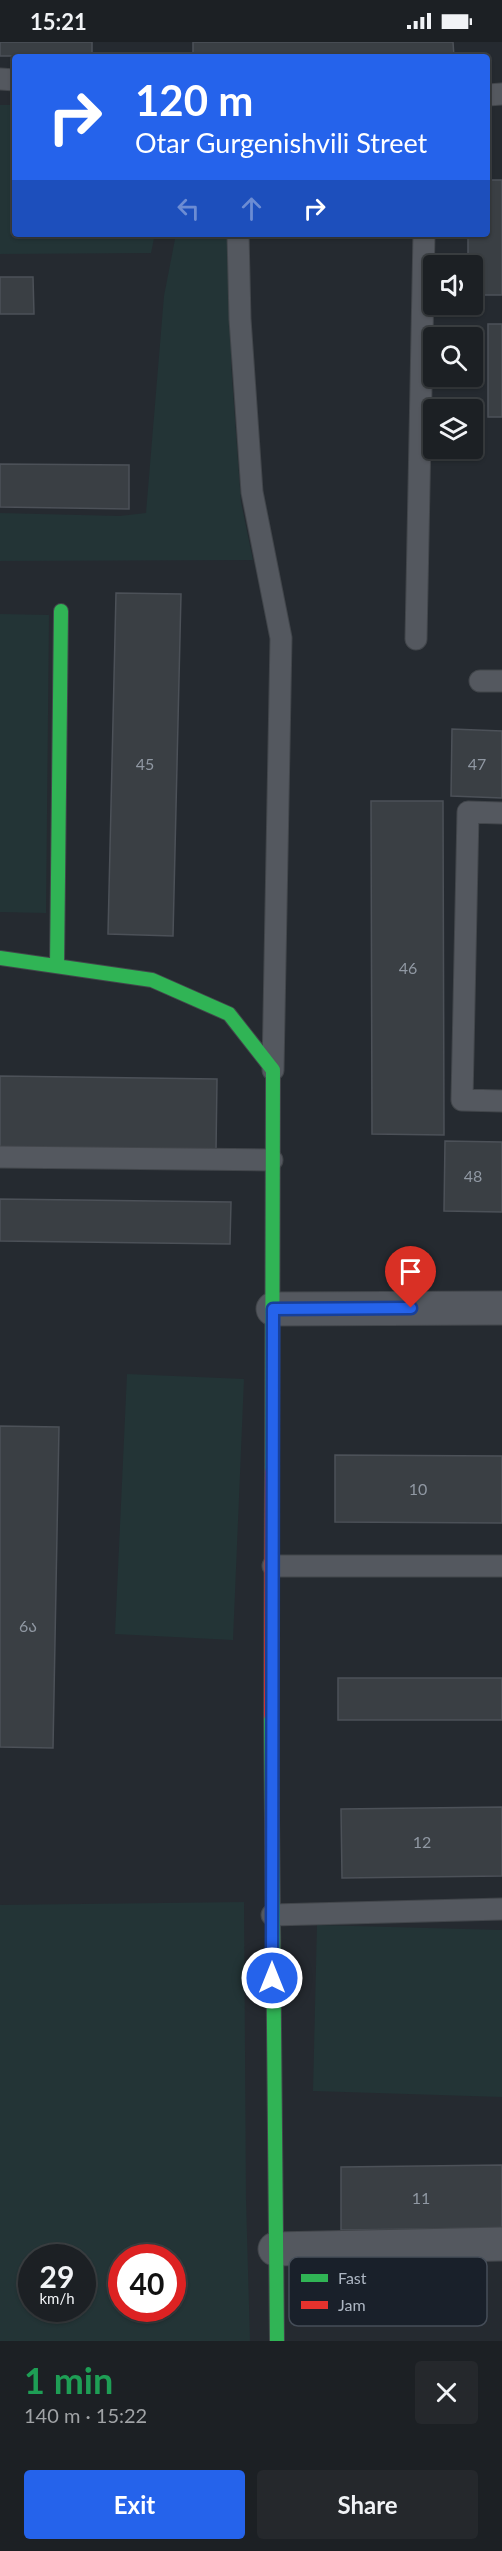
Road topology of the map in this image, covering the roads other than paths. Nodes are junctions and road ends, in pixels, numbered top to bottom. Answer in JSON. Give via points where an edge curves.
{"nodes":[{"id":1,"x":238,"y":237,"type":"edge"},
{"id":2,"x":424,"y":237,"type":"edge"},
{"id":3,"x":62,"y":611,"type":"dead end"},
{"id":4,"x":416,"y":639,"type":"dead end"},
{"id":5,"x":480,"y":681,"type":"dead end"},
{"id":6,"x":502,"y":681,"type":"edge"},
{"id":7,"x":502,"y":813,"type":"edge"},
{"id":8,"x":0,"y":957,"type":"edge"},
{"id":9,"x":57,"y":965,"type":"junction"},
{"id":10,"x":273,"y":1070,"type":"junction"},
{"id":11,"x":502,"y":1101,"type":"edge"},
{"id":12,"x":0,"y":1157,"type":"edge"},
{"id":13,"x":272,"y":1160,"type":"junction"},
{"id":14,"x":502,"y":1308,"type":"edge"},
{"id":15,"x":273,"y":1309,"type":"junction"},
{"id":16,"x":273,"y":1566,"type":"junction"},
{"id":17,"x":502,"y":1566,"type":"edge"},
{"id":18,"x":502,"y":1909,"type":"edge"},
{"id":19,"x":272,"y":1915,"type":"junction"},
{"id":20,"x":502,"y":2244,"type":"edge"},
{"id":21,"x":275,"y":2249,"type":"junction"},
{"id":22,"x":276,"y":2341,"type":"edge"}],
"edges":[{"from":1,"to":10,"type":"lane","via":[[252,492],[281,638]]},
{"from":2,"to":4,"type":"lane"},
{"from":3,"to":9,"type":"street"},
{"from":5,"to":6,"type":"lane"},
{"from":7,"to":11,"type":"lane","via":[[468,812],[462,1100]]},
{"from":8,"to":9,"type":"street"},
{"from":9,"to":10,"type":"street","via":[[152,980],[229,1014]]},
{"from":10,"to":13,"type":"street"},
{"from":12,"to":13,"type":"lane"},
{"from":13,"to":15,"type":"street"},
{"from":14,"to":15,"type":"street"},
{"from":15,"to":16,"type":"street"},
{"from":16,"to":17,"type":"lane"},
{"from":16,"to":19,"type":"street"},
{"from":18,"to":19,"type":"lane"},
{"from":19,"to":21,"type":"street"},
{"from":20,"to":21,"type":"street"},
{"from":21,"to":22,"type":"street"}]}
